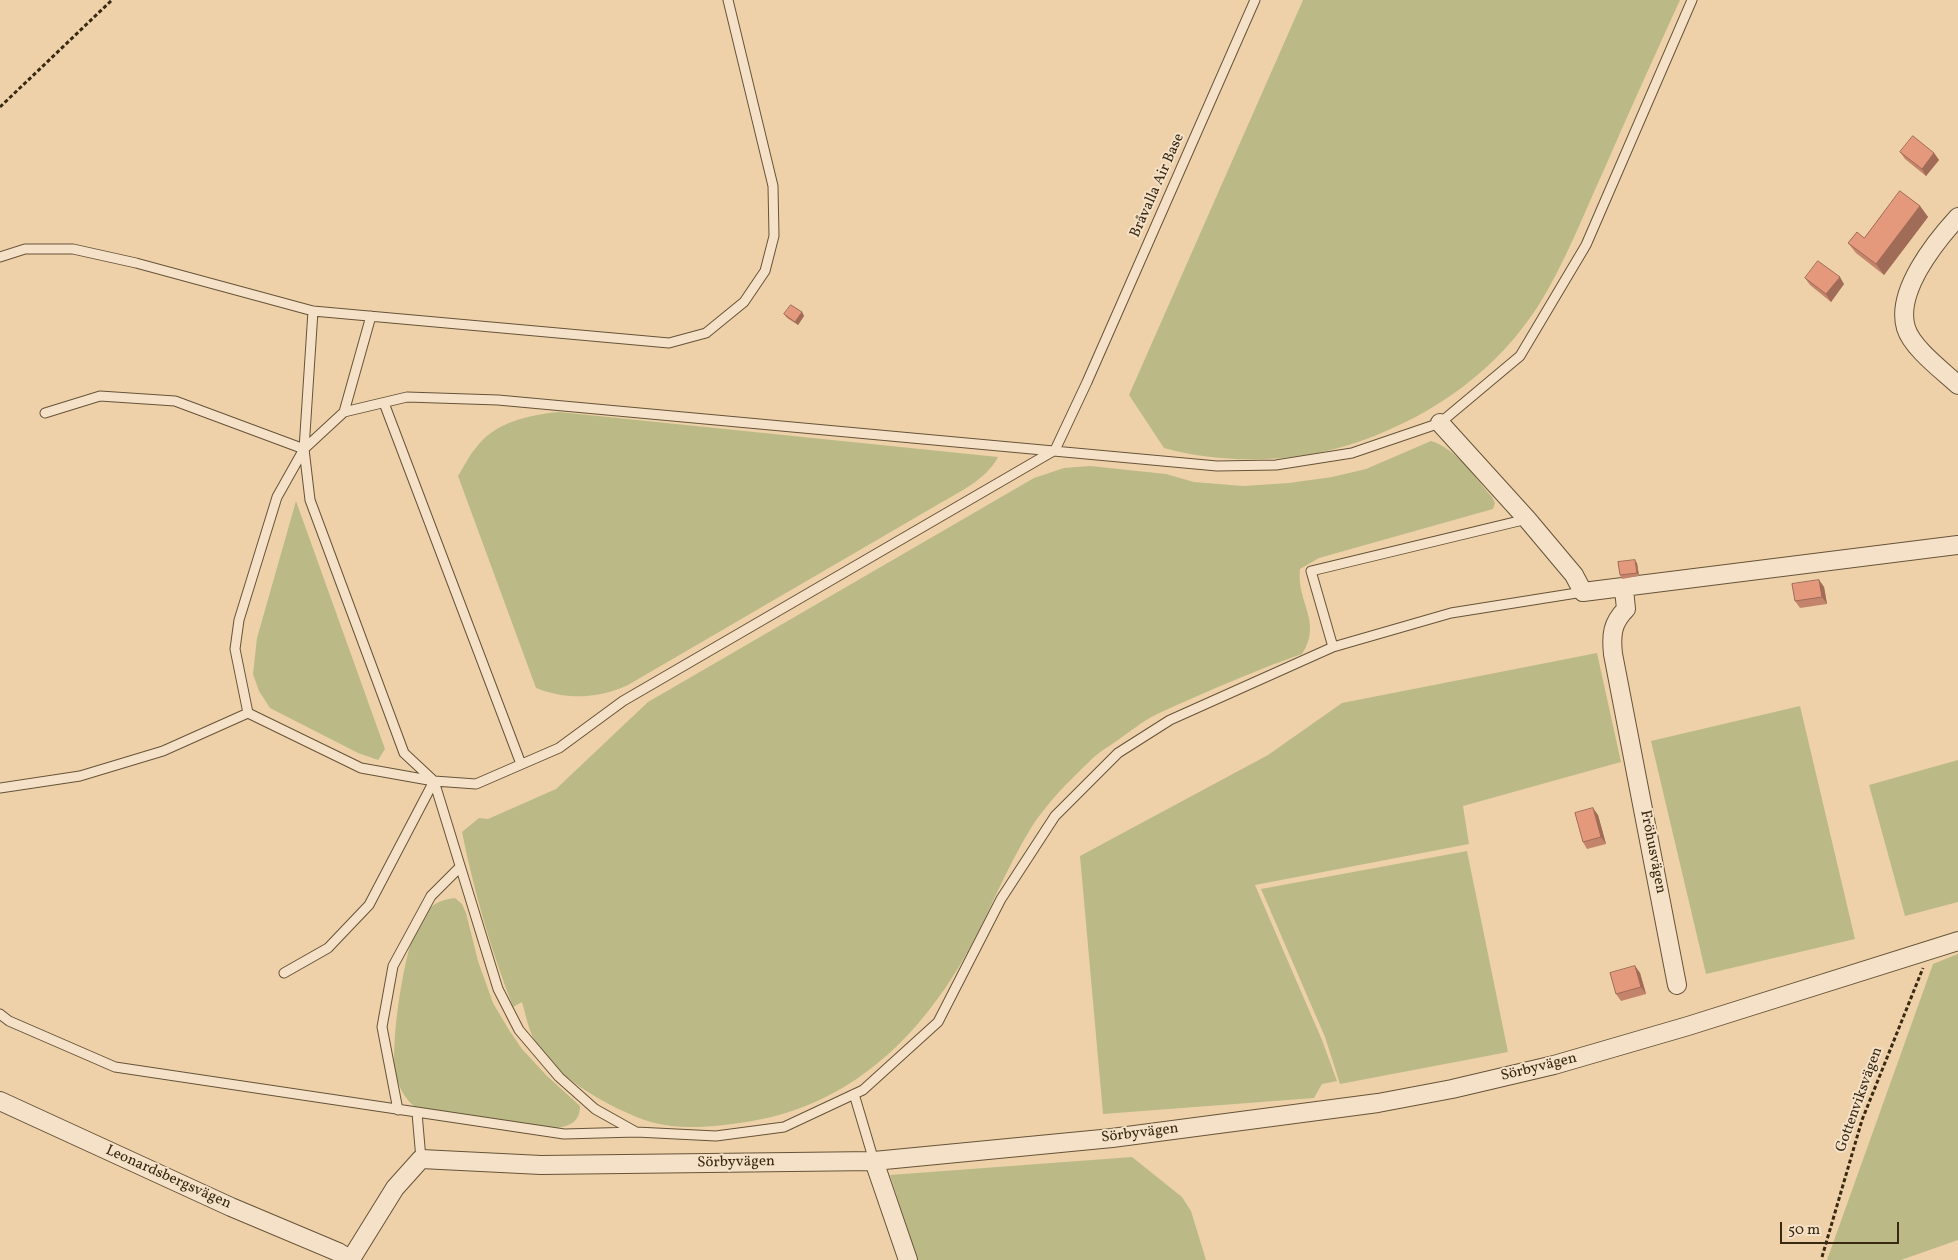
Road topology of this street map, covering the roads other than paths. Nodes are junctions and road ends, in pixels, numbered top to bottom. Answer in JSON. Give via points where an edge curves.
{"nodes":[{"id":1,"x":728,"y":0,"type":"edge"},
{"id":2,"x":1255,"y":0,"type":"edge"},
{"id":3,"x":1692,"y":0,"type":"edge"},
{"id":4,"x":1958,"y":217,"type":"edge"},
{"id":5,"x":0,"y":257,"type":"edge"},
{"id":6,"x":313,"y":311,"type":"junction"},
{"id":7,"x":371,"y":316,"type":"junction"},
{"id":8,"x":1958,"y":385,"type":"edge"},
{"id":9,"x":384,"y":403,"type":"junction"},
{"id":10,"x":344,"y":412,"type":"junction"},
{"id":11,"x":45,"y":413,"type":"dead end"},
{"id":12,"x":1440,"y":423,"type":"junction"},
{"id":13,"x":304,"y":449,"type":"junction"},
{"id":14,"x":1055,"y":450,"type":"junction"},
{"id":15,"x":1527,"y":519,"type":"junction"},
{"id":16,"x":1958,"y":545,"type":"edge"},
{"id":17,"x":1624,"y":589,"type":"junction"},
{"id":18,"x":1583,"y":592,"type":"junction"},
{"id":19,"x":1333,"y":647,"type":"junction"},
{"id":20,"x":248,"y":713,"type":"junction"},
{"id":21,"x":521,"y":764,"type":"junction"},
{"id":22,"x":434,"y":781,"type":"junction"},
{"id":23,"x":0,"y":788,"type":"edge"},
{"id":24,"x":460,"y":868,"type":"junction"},
{"id":25,"x":1958,"y":941,"type":"edge"},
{"id":26,"x":284,"y":973,"type":"dead end"},
{"id":27,"x":1677,"y":985,"type":"dead end"},
{"id":28,"x":0,"y":1014,"type":"edge"},
{"id":29,"x":854,"y":1094,"type":"junction"},
{"id":30,"x":0,"y":1101,"type":"edge"},
{"id":31,"x":398,"y":1110,"type":"junction"},
{"id":32,"x":417,"y":1113,"type":"junction"},
{"id":33,"x":636,"y":1132,"type":"junction"},
{"id":34,"x":422,"y":1159,"type":"junction"},
{"id":35,"x":874,"y":1161,"type":"junction"},
{"id":36,"x":347,"y":1257,"type":"edge"},
{"id":37,"x":908,"y":1260,"type":"edge"}],
"edges":[{"from":1,"to":7,"type":"lane","via":[[773,186],[774,236],[766,271],[744,302],[706,333],[669,343]]},
{"from":2,"to":14,"type":"lane","name":"Bråvalla Air Base"},
{"from":3,"to":12,"type":"lane","via":[[1586,244],[1520,356]]},
{"from":4,"to":8,"type":"street","via":[[1942,234],[1918,270],[1903,308],[1906,329],[1919,348]]},
{"from":5,"to":6,"type":"lane","via":[[25,249],[73,249]]},
{"from":6,"to":7,"type":"lane"},
{"from":6,"to":13,"type":"lane"},
{"from":7,"to":10,"type":"lane"},
{"from":9,"to":10,"type":"lane"},
{"from":9,"to":14,"type":"lane","via":[[407,397],[498,400]]},
{"from":9,"to":21,"type":"lane"},
{"from":10,"to":13,"type":"lane"},
{"from":11,"to":13,"type":"lane","via":[[100,396],[176,401]]},
{"from":12,"to":14,"type":"lane","via":[[1352,453],[1276,465],[1217,466]]},
{"from":12,"to":15,"type":"street"},
{"from":13,"to":20,"type":"lane","via":[[277,497],[239,620],[234,649]]},
{"from":13,"to":22,"type":"lane","via":[[310,500],[404,753]]},
{"from":14,"to":21,"type":"lane","via":[[623,701],[559,748]]},
{"from":15,"to":18,"type":"street","via":[[1574,575]]},
{"from":15,"to":19,"type":"lane","via":[[1311,571]]},
{"from":16,"to":17,"type":"street"},
{"from":17,"to":18,"type":"street"},
{"from":17,"to":27,"type":"street","name":"Fröhusvägen","via":[[1626,610],[1616,619],[1611,634]]},
{"from":18,"to":19,"type":"lane","via":[[1451,613]]},
{"from":19,"to":29,"type":"lane","via":[[1170,720],[1118,752],[1055,816],[1002,899],[938,1022]]},
{"from":20,"to":22,"type":"lane","via":[[361,768]]},
{"from":20,"to":23,"type":"lane","via":[[164,751],[90,773]]},
{"from":21,"to":22,"type":"lane","via":[[476,784]]},
{"from":22,"to":24,"type":"lane"},
{"from":22,"to":26,"type":"lane","via":[[370,905],[328,948]]},
{"from":24,"to":31,"type":"lane","via":[[431,896],[393,966],[382,1027]]},
{"from":24,"to":33,"type":"lane","via":[[498,989],[519,1030],[558,1077],[588,1102]]},
{"from":25,"to":35,"type":"street","name":"Sörbyvägen","via":[[1678,1029],[1554,1065],[1452,1089],[1378,1103],[1212,1126],[996,1151]]},
{"from":28,"to":31,"type":"lane","via":[[9,1021],[115,1067]]},
{"from":29,"to":33,"type":"lane","via":[[784,1127],[716,1136]]},
{"from":29,"to":35,"type":"lane"},
{"from":30,"to":36,"type":"street","name":"Leonardsbergsvägen"},
{"from":31,"to":32,"type":"lane"},
{"from":32,"to":33,"type":"lane","via":[[564,1134]]},
{"from":32,"to":34,"type":"lane"},
{"from":34,"to":35,"type":"street","name":"Sörbyvägen","via":[[551,1165]]},
{"from":34,"to":36,"type":"street","via":[[395,1188]]},
{"from":35,"to":37,"type":"street"}]}
